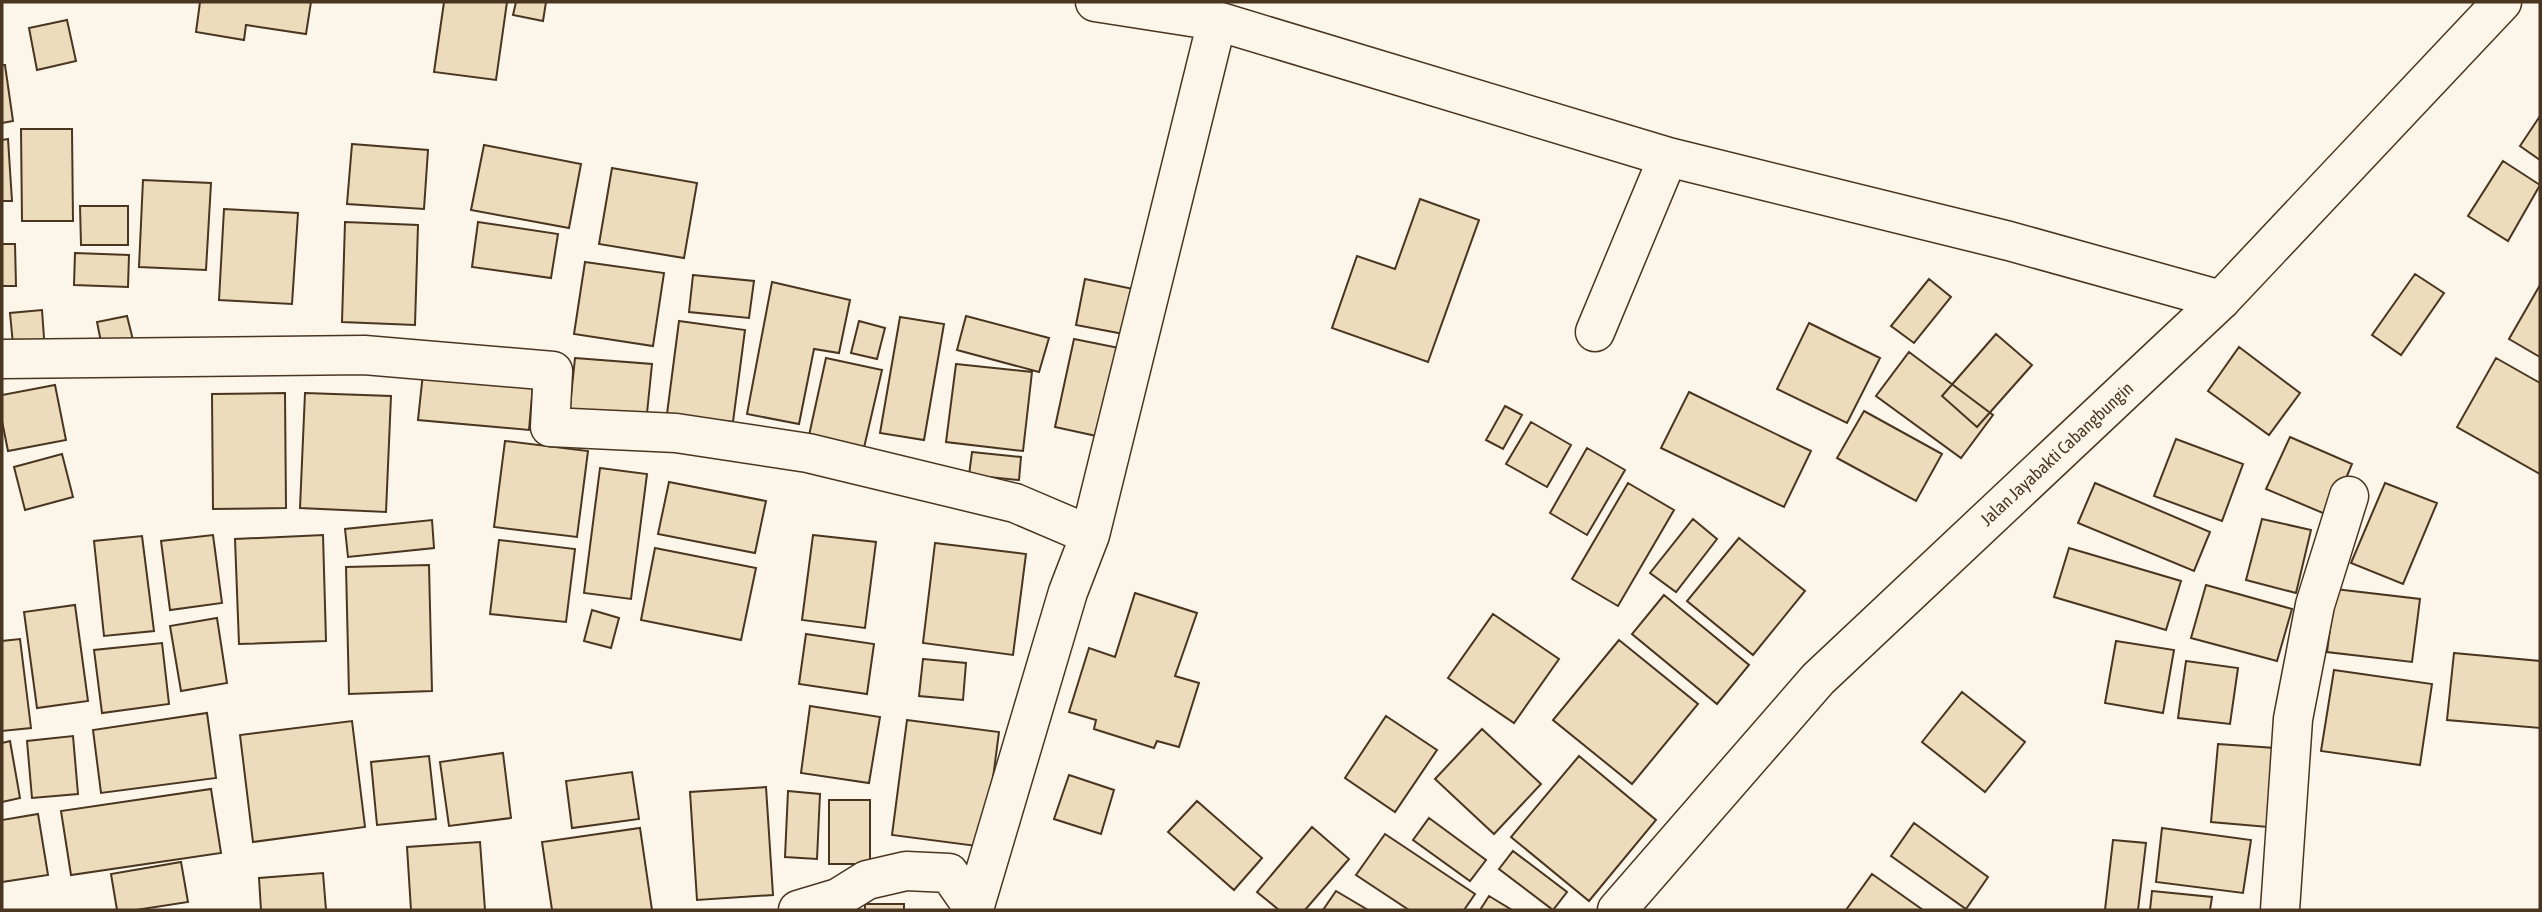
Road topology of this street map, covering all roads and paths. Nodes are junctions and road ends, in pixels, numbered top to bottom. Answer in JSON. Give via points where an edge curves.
{"nodes":[{"id":1,"x":1094,"y":2,"type":"edge"},
{"id":2,"x":2502,"y":2,"type":"edge"},
{"id":3,"x":1217,"y":21,"type":"junction"},
{"id":4,"x":1668,"y":157,"type":"junction"},
{"id":5,"x":2221,"y":300,"type":"junction"},
{"id":6,"x":1595,"y":332,"type":"dead end"},
{"id":7,"x":2,"y":359,"type":"edge"},
{"id":8,"x":2349,"y":496,"type":"dead end"},
{"id":9,"x":1090,"y":535,"type":"junction"},
{"id":10,"x":798,"y":910,"type":"edge"},
{"id":11,"x":973,"y":910,"type":"edge"},
{"id":12,"x":1617,"y":910,"type":"edge"},
{"id":13,"x":2280,"y":910,"type":"edge"}],
"edges":[{"from":1,"to":3,"type":"street"},
{"from":2,"to":5,"type":"street","name":"Jalan Jayabakti Cabangbungin"},
{"from":3,"to":4,"type":"street"},
{"from":3,"to":9,"type":"street"},
{"from":4,"to":5,"type":"street","via":[[2009,241]]},
{"from":4,"to":6,"type":"street"},
{"from":5,"to":12,"type":"street","name":"Jalan Jayabakti Cabangbungin","via":[[1818,680]]},
{"from":7,"to":9,"type":"street","via":[[363,355],[553,370],[550,427],[676,433],[808,453],[1015,503]]},
{"from":8,"to":13,"type":"street","via":[[2315,605],[2294,719]]},
{"from":9,"to":11,"type":"street","via":[[1068,592]]},
{"from":10,"to":11,"type":"street","via":[[838,898],[867,880],[906,871],[949,873]]}]}
